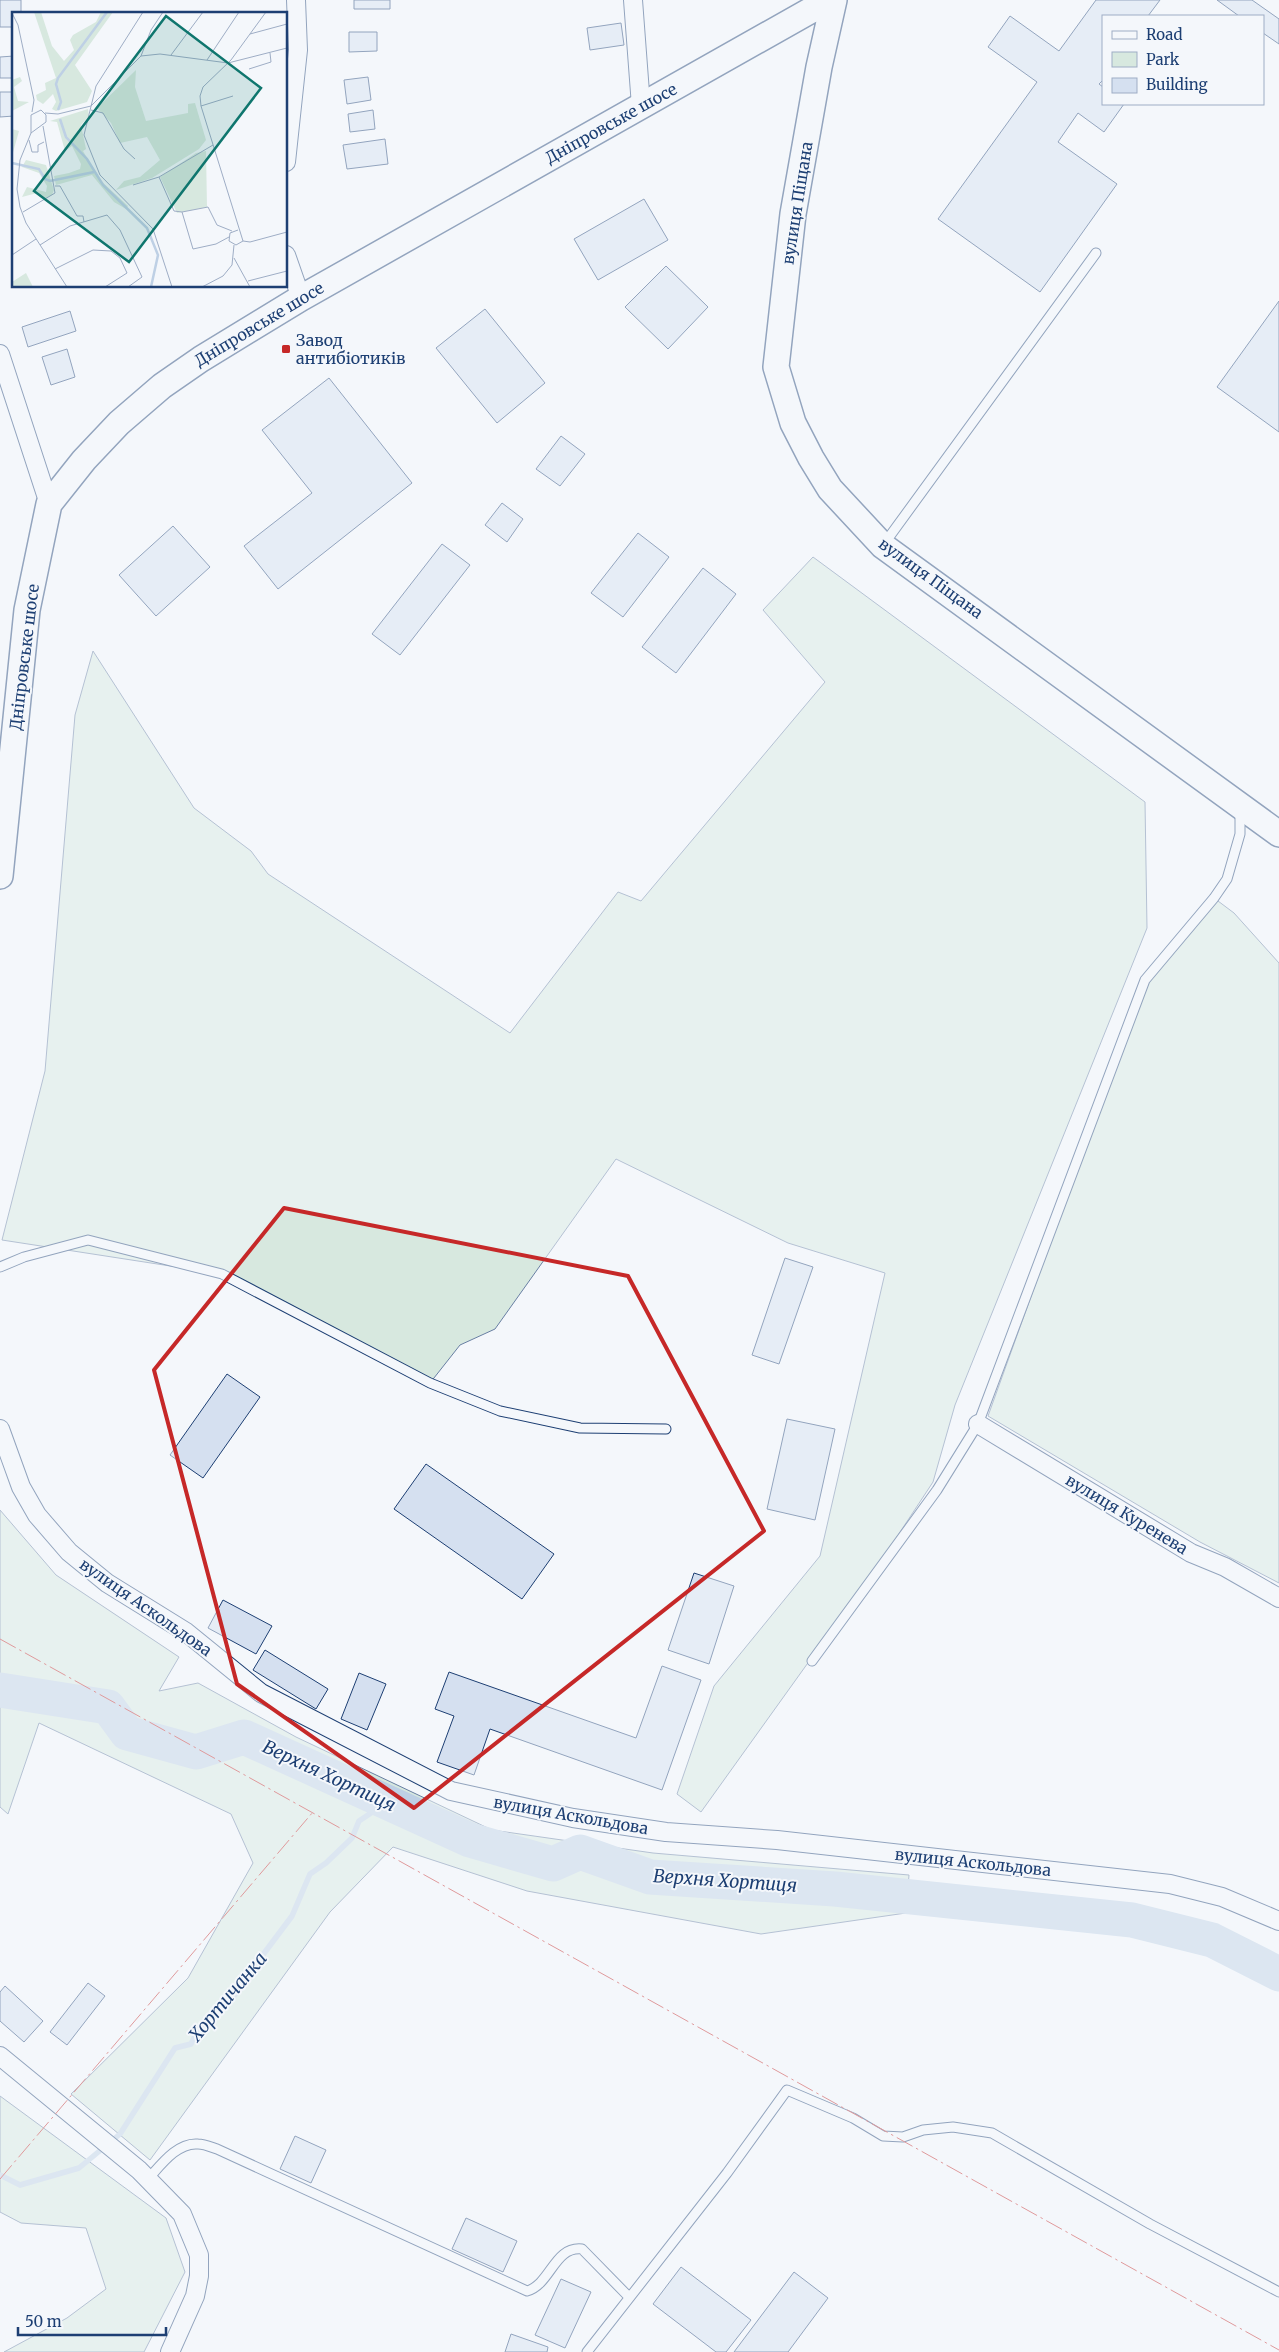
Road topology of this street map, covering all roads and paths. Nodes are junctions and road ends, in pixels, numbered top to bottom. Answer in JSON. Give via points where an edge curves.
{"nodes":[{"id":1,"x":296,"y":0,"type":"edge"},
{"id":2,"x":633,"y":0,"type":"edge"},
{"id":3,"x":829,"y":0,"type":"edge"},
{"id":4,"x":834,"y":0,"type":"edge"},
{"id":5,"x":641,"y":106,"type":"junction"},
{"id":6,"x":288,"y":143,"type":"edge"},
{"id":7,"x":1096,"y":253,"type":"dead end"},
{"id":8,"x":288,"y":262,"type":"edge"},
{"id":9,"x":301,"y":298,"type":"junction"},
{"id":10,"x":0,"y":354,"type":"edge"},
{"id":11,"x":49,"y":504,"type":"junction"},
{"id":12,"x":883,"y":546,"type":"junction"},
{"id":13,"x":1240,"y":805,"type":"junction"},
{"id":14,"x":1279,"y":834,"type":"edge"},
{"id":15,"x":0,"y":876,"type":"edge"},
{"id":16,"x":0,"y":1266,"type":"edge"},
{"id":17,"x":978,"y":1424,"type":"junction"},
{"id":18,"x":0,"y":1429,"type":"edge"},
{"id":19,"x":666,"y":1429,"type":"dead end"},
{"id":20,"x":1279,"y":1598,"type":"edge"},
{"id":21,"x":812,"y":1661,"type":"dead end"},
{"id":22,"x":1279,"y":1921,"type":"edge"},
{"id":23,"x":0,"y":2056,"type":"edge"},
{"id":24,"x":148,"y":2179,"type":"junction"},
{"id":25,"x":1279,"y":2292,"type":"edge"},
{"id":26,"x":629,"y":2297,"type":"junction"},
{"id":27,"x":170,"y":2352,"type":"edge"},
{"id":28,"x":587,"y":2352,"type":"edge"}],
"edges":[{"from":1,"to":6,"type":"street","via":[[298,50]]},
{"from":2,"to":5,"type":"street"},
{"from":3,"to":5,"type":"street","name":"Дніпровське шосе"},
{"from":4,"to":12,"type":"street","name":"вулиця Піщана","via":[[793,214],[776,367],[793,423],[830,489]]},
{"from":5,"to":9,"type":"street","name":"Дніпровське шосе"},
{"from":7,"to":12,"type":"lane"},
{"from":8,"to":9,"type":"street"},
{"from":9,"to":11,"type":"street","name":"Дніпровське шосе","via":[[162,386],[119,422]]},
{"from":10,"to":11,"type":"street"},
{"from":11,"to":15,"type":"street","name":"Дніпровське шосе","via":[[27,610]]},
{"from":12,"to":13,"type":"street","name":"вулиця Піщана"},
{"from":13,"to":14,"type":"street","name":"вулиця Піщана"},
{"from":13,"to":17,"type":"lane","via":[[1240,834],[1227,878],[1145,980]]},
{"from":16,"to":19,"type":"lane","via":[[88,1240],[222,1274],[430,1383],[500,1411],[580,1428]]},
{"from":17,"to":20,"type":"street","name":"вулиця Куренева","via":[[1191,1553],[1225,1567]]},
{"from":17,"to":21,"type":"lane","via":[[937,1490]]},
{"from":18,"to":22,"type":"street","name":"вулиця Аскольдова","via":[[21,1488],[37,1515],[69,1552],[107,1583],[186,1632],[262,1693],[451,1791],[573,1818],[666,1832],[777,1840],[1170,1884],[1222,1897]]},
{"from":23,"to":24,"type":"street"},
{"from":24,"to":26,"type":"lane","via":[[169,2156],[182,2148],[196,2143],[217,2148],[527,2291],[536,2288],[562,2254],[574,2248],[582,2249]]},
{"from":24,"to":27,"type":"street","via":[[182,2214],[199,2255],[200,2276],[195,2296]]},
{"from":25,"to":26,"type":"lane","via":[[1150,2224],[992,2133],[953,2126],[923,2130],[904,2137],[883,2136],[853,2118],[787,2090],[727,2173]]},
{"from":26,"to":28,"type":"lane"}]}
